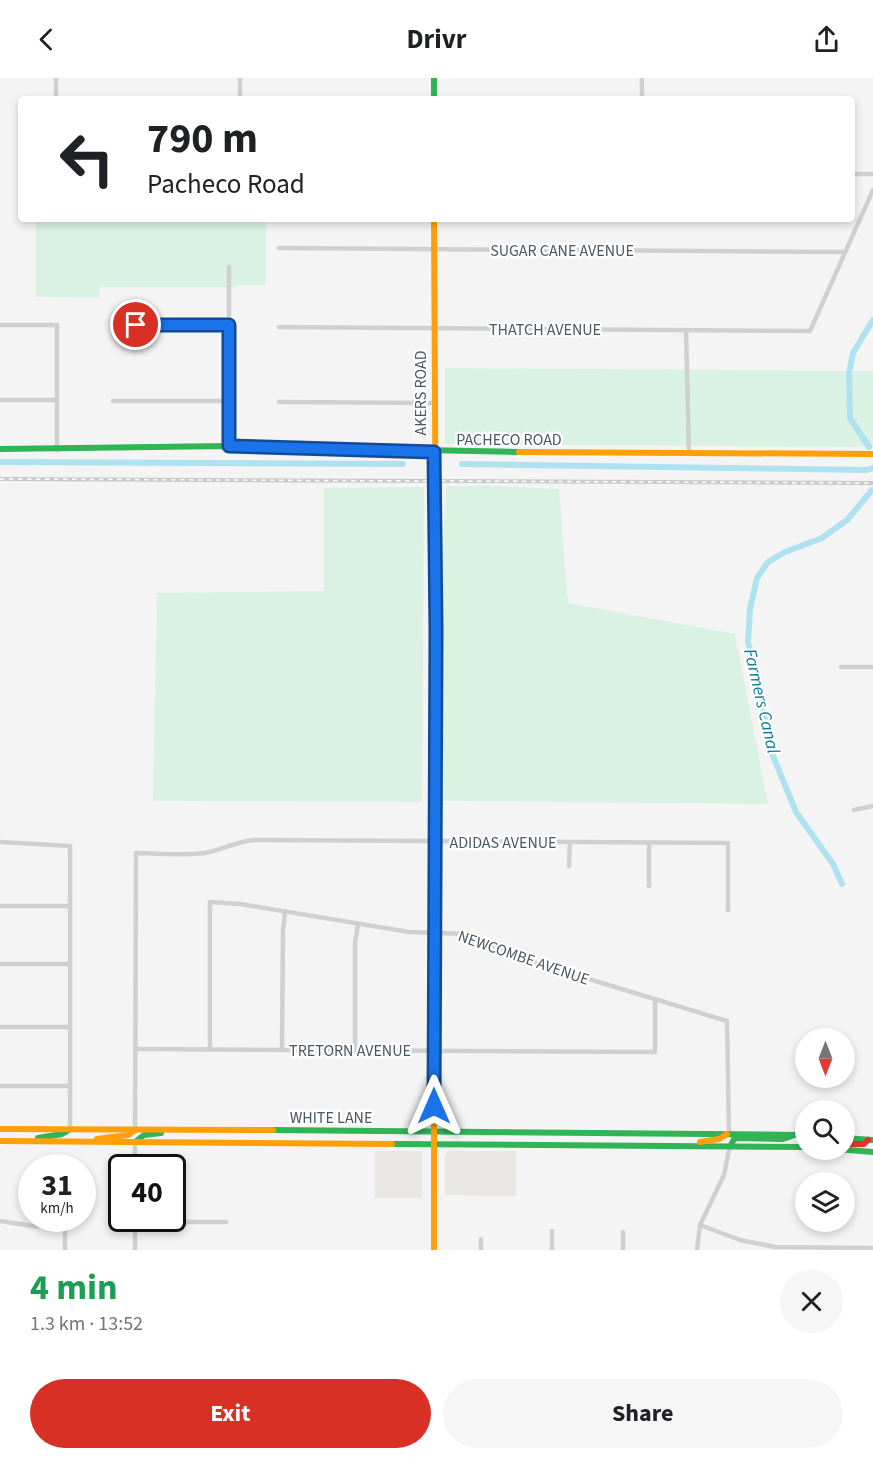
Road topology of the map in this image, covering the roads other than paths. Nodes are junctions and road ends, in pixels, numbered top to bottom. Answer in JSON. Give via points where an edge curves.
{"nodes":[{"id":1,"x":56,"y":78,"type":"edge"},
{"id":2,"x":240,"y":78,"type":"edge"},
{"id":3,"x":434,"y":78,"type":"edge"},
{"id":4,"x":642,"y":78,"type":"edge"},
{"id":5,"x":56,"y":96,"type":"edge"},
{"id":6,"x":240,"y":96,"type":"edge"},
{"id":7,"x":434,"y":96,"type":"edge"},
{"id":8,"x":642,"y":96,"type":"edge"},
{"id":9,"x":855,"y":174,"type":"edge"},
{"id":10,"x":873,"y":174,"type":"edge"},
{"id":11,"x":873,"y":190,"type":"edge"},
{"id":12,"x":434,"y":222,"type":"edge"},
{"id":13,"x":279,"y":248,"type":"dead end"},
{"id":14,"x":434,"y":249,"type":"junction"},
{"id":15,"x":845,"y":252,"type":"junction"},
{"id":16,"x":229,"y":267,"type":"dead end"},
{"id":17,"x":0,"y":325,"type":"edge"},
{"id":18,"x":113,"y":325,"type":"dead end"},
{"id":19,"x":229,"y":325,"type":"junction"},
{"id":20,"x":279,"y":327,"type":"dead end"},
{"id":21,"x":434,"y":328,"type":"junction"},
{"id":22,"x":686,"y":330,"type":"junction"},
{"id":23,"x":0,"y":400,"type":"edge"},
{"id":24,"x":57,"y":400,"type":"junction"},
{"id":25,"x":113,"y":400,"type":"dead end"},
{"id":26,"x":229,"y":401,"type":"junction"},
{"id":27,"x":279,"y":402,"type":"dead end"},
{"id":28,"x":434,"y":403,"type":"junction"},
{"id":29,"x":229,"y":446,"type":"junction"},
{"id":30,"x":0,"y":449,"type":"edge"},
{"id":31,"x":57,"y":450,"type":"junction"},
{"id":32,"x":434,"y":452,"type":"junction"},
{"id":33,"x":690,"y":454,"type":"junction"},
{"id":34,"x":873,"y":454,"type":"edge"},
{"id":35,"x":841,"y":667,"type":"dead end"},
{"id":36,"x":873,"y":667,"type":"edge"},
{"id":37,"x":873,"y":806,"type":"edge"},
{"id":38,"x":854,"y":810,"type":"dead end"},
{"id":39,"x":434,"y":841,"type":"junction"},
{"id":40,"x":0,"y":842,"type":"edge"},
{"id":41,"x":570,"y":842,"type":"junction"},
{"id":42,"x":649,"y":843,"type":"junction"},
{"id":43,"x":570,"y":866,"type":"dead end"},
{"id":44,"x":649,"y":886,"type":"dead end"},
{"id":45,"x":0,"y":906,"type":"edge"},
{"id":46,"x":70,"y":906,"type":"junction"},
{"id":47,"x":728,"y":910,"type":"dead end"},
{"id":48,"x":285,"y":911,"type":"junction"},
{"id":49,"x":358,"y":924,"type":"junction"},
{"id":50,"x":434,"y":933,"type":"junction"},
{"id":51,"x":0,"y":964,"type":"edge"},
{"id":52,"x":70,"y":964,"type":"junction"},
{"id":53,"x":655,"y":999,"type":"junction"},
{"id":54,"x":0,"y":1028,"type":"edge"},
{"id":55,"x":70,"y":1028,"type":"junction"},
{"id":56,"x":136,"y":1048,"type":"junction"},
{"id":57,"x":210,"y":1049,"type":"junction"},
{"id":58,"x":282,"y":1049,"type":"junction"},
{"id":59,"x":355,"y":1050,"type":"junction"},
{"id":60,"x":434,"y":1050,"type":"junction"},
{"id":61,"x":0,"y":1086,"type":"edge"},
{"id":62,"x":70,"y":1086,"type":"junction"},
{"id":63,"x":0,"y":1129,"type":"edge"},
{"id":64,"x":70,"y":1129,"type":"junction"},
{"id":65,"x":135,"y":1130,"type":"junction"},
{"id":66,"x":189,"y":1130,"type":"junction"},
{"id":67,"x":434,"y":1132,"type":"junction"},
{"id":68,"x":729,"y":1133,"type":"junction"},
{"id":69,"x":795,"y":1135,"type":"edge"},
{"id":70,"x":795,"y":1135,"type":"edge"},
{"id":71,"x":855,"y":1139,"type":"edge"},
{"id":72,"x":871,"y":1140,"type":"edge"},
{"id":73,"x":0,"y":1141,"type":"edge"},
{"id":74,"x":23,"y":1141,"type":"junction"},
{"id":75,"x":76,"y":1142,"type":"junction"},
{"id":76,"x":135,"y":1142,"type":"junction"},
{"id":77,"x":434,"y":1144,"type":"junction"},
{"id":78,"x":855,"y":1144,"type":"edge"},
{"id":79,"x":678,"y":1145,"type":"junction"},
{"id":80,"x":730,"y":1145,"type":"junction"},
{"id":81,"x":795,"y":1147,"type":"edge"},
{"id":82,"x":855,"y":1150,"type":"edge"},
{"id":83,"x":873,"y":1152,"type":"edge"},
{"id":84,"x":135,"y":1154,"type":"edge"},
{"id":85,"x":0,"y":1221,"type":"edge"},
{"id":86,"x":186,"y":1221,"type":"edge"},
{"id":87,"x":226,"y":1222,"type":"dead end"},
{"id":88,"x":18,"y":1224,"type":"edge"},
{"id":89,"x":700,"y":1225,"type":"junction"},
{"id":90,"x":552,"y":1231,"type":"dead end"},
{"id":91,"x":65,"y":1232,"type":"edge"},
{"id":92,"x":135,"y":1232,"type":"edge"},
{"id":93,"x":623,"y":1232,"type":"dead end"},
{"id":94,"x":481,"y":1239,"type":"dead end"},
{"id":95,"x":873,"y":1248,"type":"edge"},
{"id":96,"x":854,"y":1249,"type":"edge"},
{"id":97,"x":65,"y":1250,"type":"edge"},
{"id":98,"x":135,"y":1250,"type":"edge"},
{"id":99,"x":434,"y":1250,"type":"edge"},
{"id":100,"x":481,"y":1250,"type":"edge"},
{"id":101,"x":552,"y":1250,"type":"edge"},
{"id":102,"x":623,"y":1250,"type":"edge"},
{"id":103,"x":697,"y":1250,"type":"edge"}],
"edges":[{"from":1,"to":5,"type":"street"},
{"from":2,"to":6,"type":"street"},
{"from":3,"to":7,"type":"main road"},
{"from":4,"to":8,"type":"street"},
{"from":9,"to":10,"type":"street"},
{"from":11,"to":15,"type":"street"},
{"from":12,"to":14,"type":"main road","name":"AKERS ROAD"},
{"from":13,"to":14,"type":"street","name":"SUGAR CANE AVENUE"},
{"from":14,"to":15,"type":"street","name":"SUGAR CANE AVENUE"},
{"from":14,"to":21,"type":"main road","name":"AKERS ROAD"},
{"from":15,"to":22,"type":"street","name":"THATCH AVENUE","via":[[810,330]]},
{"from":16,"to":19,"type":"street"},
{"from":17,"to":24,"type":"street","via":[[57,325]]},
{"from":18,"to":19,"type":"street"},
{"from":19,"to":26,"type":"street"},
{"from":20,"to":21,"type":"street","name":"THATCH AVENUE"},
{"from":21,"to":22,"type":"street","name":"THATCH AVENUE"},
{"from":21,"to":28,"type":"main road","name":"AKERS ROAD"},
{"from":22,"to":33,"type":"street"},
{"from":23,"to":24,"type":"street"},
{"from":24,"to":31,"type":"street"},
{"from":25,"to":26,"type":"street"},
{"from":26,"to":29,"type":"street"},
{"from":27,"to":28,"type":"street"},
{"from":28,"to":32,"type":"main road","name":"AKERS ROAD"},
{"from":29,"to":31,"type":"main road","name":"PACHECO ROAD"},
{"from":29,"to":32,"type":"main road","name":"PACHECO ROAD"},
{"from":30,"to":31,"type":"main road","name":"PACHECO ROAD"},
{"from":32,"to":33,"type":"main road","name":"PACHECO ROAD"},
{"from":32,"to":39,"type":"main road","name":"AKERS ROAD"},
{"from":33,"to":34,"type":"main road","name":"PACHECO ROAD"},
{"from":35,"to":36,"type":"street"},
{"from":37,"to":38,"type":"street"},
{"from":39,"to":41,"type":"street","name":"ADIDAS AVENUE"},
{"from":39,"to":50,"type":"main road","name":"AKERS ROAD"},
{"from":39,"to":56,"type":"street","name":"ADIDAS AVENUE","via":[[255,840],[198,854],[136,853]]},
{"from":40,"to":46,"type":"street","via":[[70,846]]},
{"from":41,"to":42,"type":"street","name":"ADIDAS AVENUE"},
{"from":41,"to":43,"type":"street"},
{"from":42,"to":44,"type":"street"},
{"from":42,"to":47,"type":"street","name":"ADIDAS AVENUE","via":[[728,843]]},
{"from":45,"to":46,"type":"street"},
{"from":46,"to":52,"type":"street"},
{"from":48,"to":49,"type":"street","name":"NEWCOMBE AVENUE"},
{"from":48,"to":57,"type":"street","name":"NEWCOMBE AVENUE","via":[[210,902]]},
{"from":48,"to":58,"type":"street"},
{"from":49,"to":50,"type":"street","name":"NEWCOMBE AVENUE"},
{"from":49,"to":59,"type":"street"},
{"from":50,"to":53,"type":"street","name":"NEWCOMBE AVENUE","via":[[476,937],[513,956]]},
{"from":50,"to":60,"type":"main road","name":"AKERS ROAD"},
{"from":51,"to":52,"type":"street"},
{"from":52,"to":55,"type":"street"},
{"from":53,"to":60,"type":"street","name":"TRETORN AVENUE","via":[[655,1052]]},
{"from":53,"to":68,"type":"street","name":"NEWCOMBE AVENUE","via":[[728,1021]]},
{"from":54,"to":55,"type":"street"},
{"from":55,"to":62,"type":"street"},
{"from":56,"to":57,"type":"street","name":"TRETORN AVENUE"},
{"from":56,"to":65,"type":"street"},
{"from":57,"to":58,"type":"street","name":"TRETORN AVENUE"},
{"from":58,"to":59,"type":"street","name":"TRETORN AVENUE"},
{"from":59,"to":60,"type":"street","name":"TRETORN AVENUE"},
{"from":60,"to":67,"type":"main road","name":"AKERS ROAD"},
{"from":61,"to":62,"type":"street"},
{"from":62,"to":64,"type":"street"},
{"from":63,"to":64,"type":"main road","name":"WHITE LANE"},
{"from":64,"to":65,"type":"main road","name":"WHITE LANE"},
{"from":64,"to":74,"type":"main road"},
{"from":65,"to":66,"type":"main road","name":"WHITE LANE"},
{"from":65,"to":75,"type":"main road","via":[[128,1135]]},
{"from":66,"to":67,"type":"main road","name":"WHITE LANE"},
{"from":66,"to":76,"type":"main road","via":[[144,1135]]},
{"from":67,"to":68,"type":"main road","name":"WHITE LANE"},
{"from":67,"to":77,"type":"main road","name":"AKERS ROAD"},
{"from":68,"to":69,"type":"main road","name":"WHITE LANE"},
{"from":68,"to":79,"type":"main road","via":[[719,1139]]},
{"from":70,"to":80,"type":"main road","via":[[783,1139],[738,1138]]},
{"from":71,"to":72,"type":"main road"},
{"from":72,"to":78,"type":"main road"},
{"from":73,"to":74,"type":"main road","name":"WHITE LANE"},
{"from":74,"to":75,"type":"main road","name":"WHITE LANE"},
{"from":75,"to":76,"type":"main road","name":"WHITE LANE"},
{"from":76,"to":77,"type":"main road","name":"WHITE LANE"},
{"from":76,"to":84,"type":"street"},
{"from":77,"to":79,"type":"main road","name":"WHITE LANE"},
{"from":77,"to":99,"type":"main road","name":"AKERS ROAD"},
{"from":79,"to":80,"type":"main road","name":"WHITE LANE"},
{"from":80,"to":81,"type":"main road","name":"WHITE LANE"},
{"from":80,"to":89,"type":"street","via":[[721,1183]]},
{"from":82,"to":83,"type":"main road"},
{"from":85,"to":88,"type":"street"},
{"from":86,"to":87,"type":"street"},
{"from":89,"to":96,"type":"street","via":[[768,1246]]},
{"from":89,"to":103,"type":"street"},
{"from":90,"to":101,"type":"street"},
{"from":91,"to":97,"type":"street"},
{"from":92,"to":98,"type":"street"},
{"from":93,"to":102,"type":"street"},
{"from":94,"to":100,"type":"street"},
{"from":95,"to":96,"type":"street"}]}
